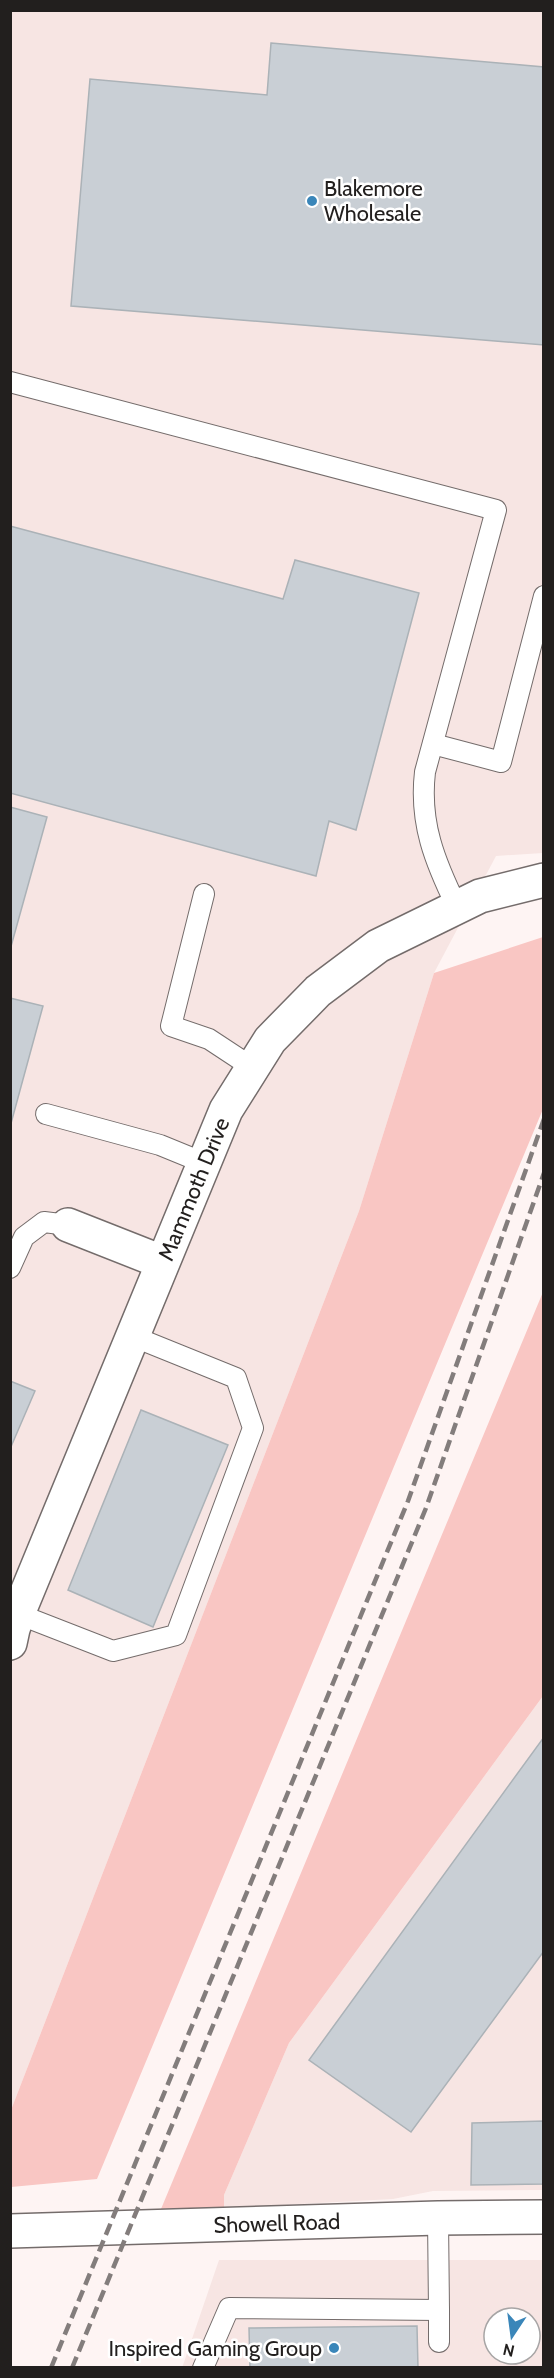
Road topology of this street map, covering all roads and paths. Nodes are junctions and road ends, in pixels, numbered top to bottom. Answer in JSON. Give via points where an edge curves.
{"nodes":[{"id":1,"x":10,"y":382,"type":"edge"},
{"id":2,"x":543,"y":596,"type":"edge"},
{"id":3,"x":433,"y":744,"type":"junction"},
{"id":4,"x":543,"y":880,"type":"edge"},
{"id":5,"x":204,"y":894,"type":"dead end"},
{"id":6,"x":457,"y":907,"type":"junction"},
{"id":7,"x":253,"y":1068,"type":"junction"},
{"id":8,"x":46,"y":1114,"type":"dead end"},
{"id":9,"x":204,"y":1163,"type":"junction"},
{"id":10,"x":68,"y":1225,"type":"joint"},
{"id":11,"x":162,"y":1262,"type":"junction"},
{"id":12,"x":10,"y":1269,"type":"edge"},
{"id":13,"x":132,"y":1336,"type":"junction"},
{"id":14,"x":14,"y":1629,"type":"edge"},
{"id":15,"x":543,"y":2217,"type":"edge"},
{"id":16,"x":438,"y":2218,"type":"junction"},
{"id":17,"x":10,"y":2231,"type":"edge"},
{"id":18,"x":440,"y":2310,"type":"junction"},
{"id":19,"x":439,"y":2342,"type":"dead end"},
{"id":20,"x":203,"y":2367,"type":"edge"}],
"edges":[{"from":1,"to":3,"type":"lane","via":[[496,510]]},
{"from":2,"to":3,"type":"lane","via":[[501,762]]},
{"from":3,"to":6,"type":"lane","via":[[422,796],[424,819],[440,873]]},
{"from":4,"to":6,"type":"street","name":"Mammoth Drive","via":[[480,896]]},
{"from":5,"to":7,"type":"lane","via":[[171,1026],[209,1039]]},
{"from":6,"to":7,"type":"street","name":"Mammoth Drive","via":[[378,946],[318,992],[270,1040]]},
{"from":7,"to":9,"type":"street","name":"Mammoth Drive","via":[[226,1110]]},
{"from":8,"to":9,"type":"lane","via":[[160,1145]]},
{"from":9,"to":11,"type":"street","name":"Mammoth Drive"},
{"from":10,"to":11,"type":"street"},
{"from":10,"to":12,"type":"lane","via":[[44,1222],[24,1237]]},
{"from":11,"to":13,"type":"street","name":"Mammoth Drive"},
{"from":13,"to":14,"type":"street","name":"Mammoth Drive"},
{"from":13,"to":14,"type":"lane","via":[[236,1378],[253,1428],[176,1635],[114,1651]]},
{"from":15,"to":16,"type":"street","name":"Showell Road"},
{"from":16,"to":17,"type":"street","name":"Showell Road"},
{"from":16,"to":18,"type":"lane"},
{"from":18,"to":19,"type":"lane"},
{"from":18,"to":20,"type":"lane","via":[[229,2308]]}]}
